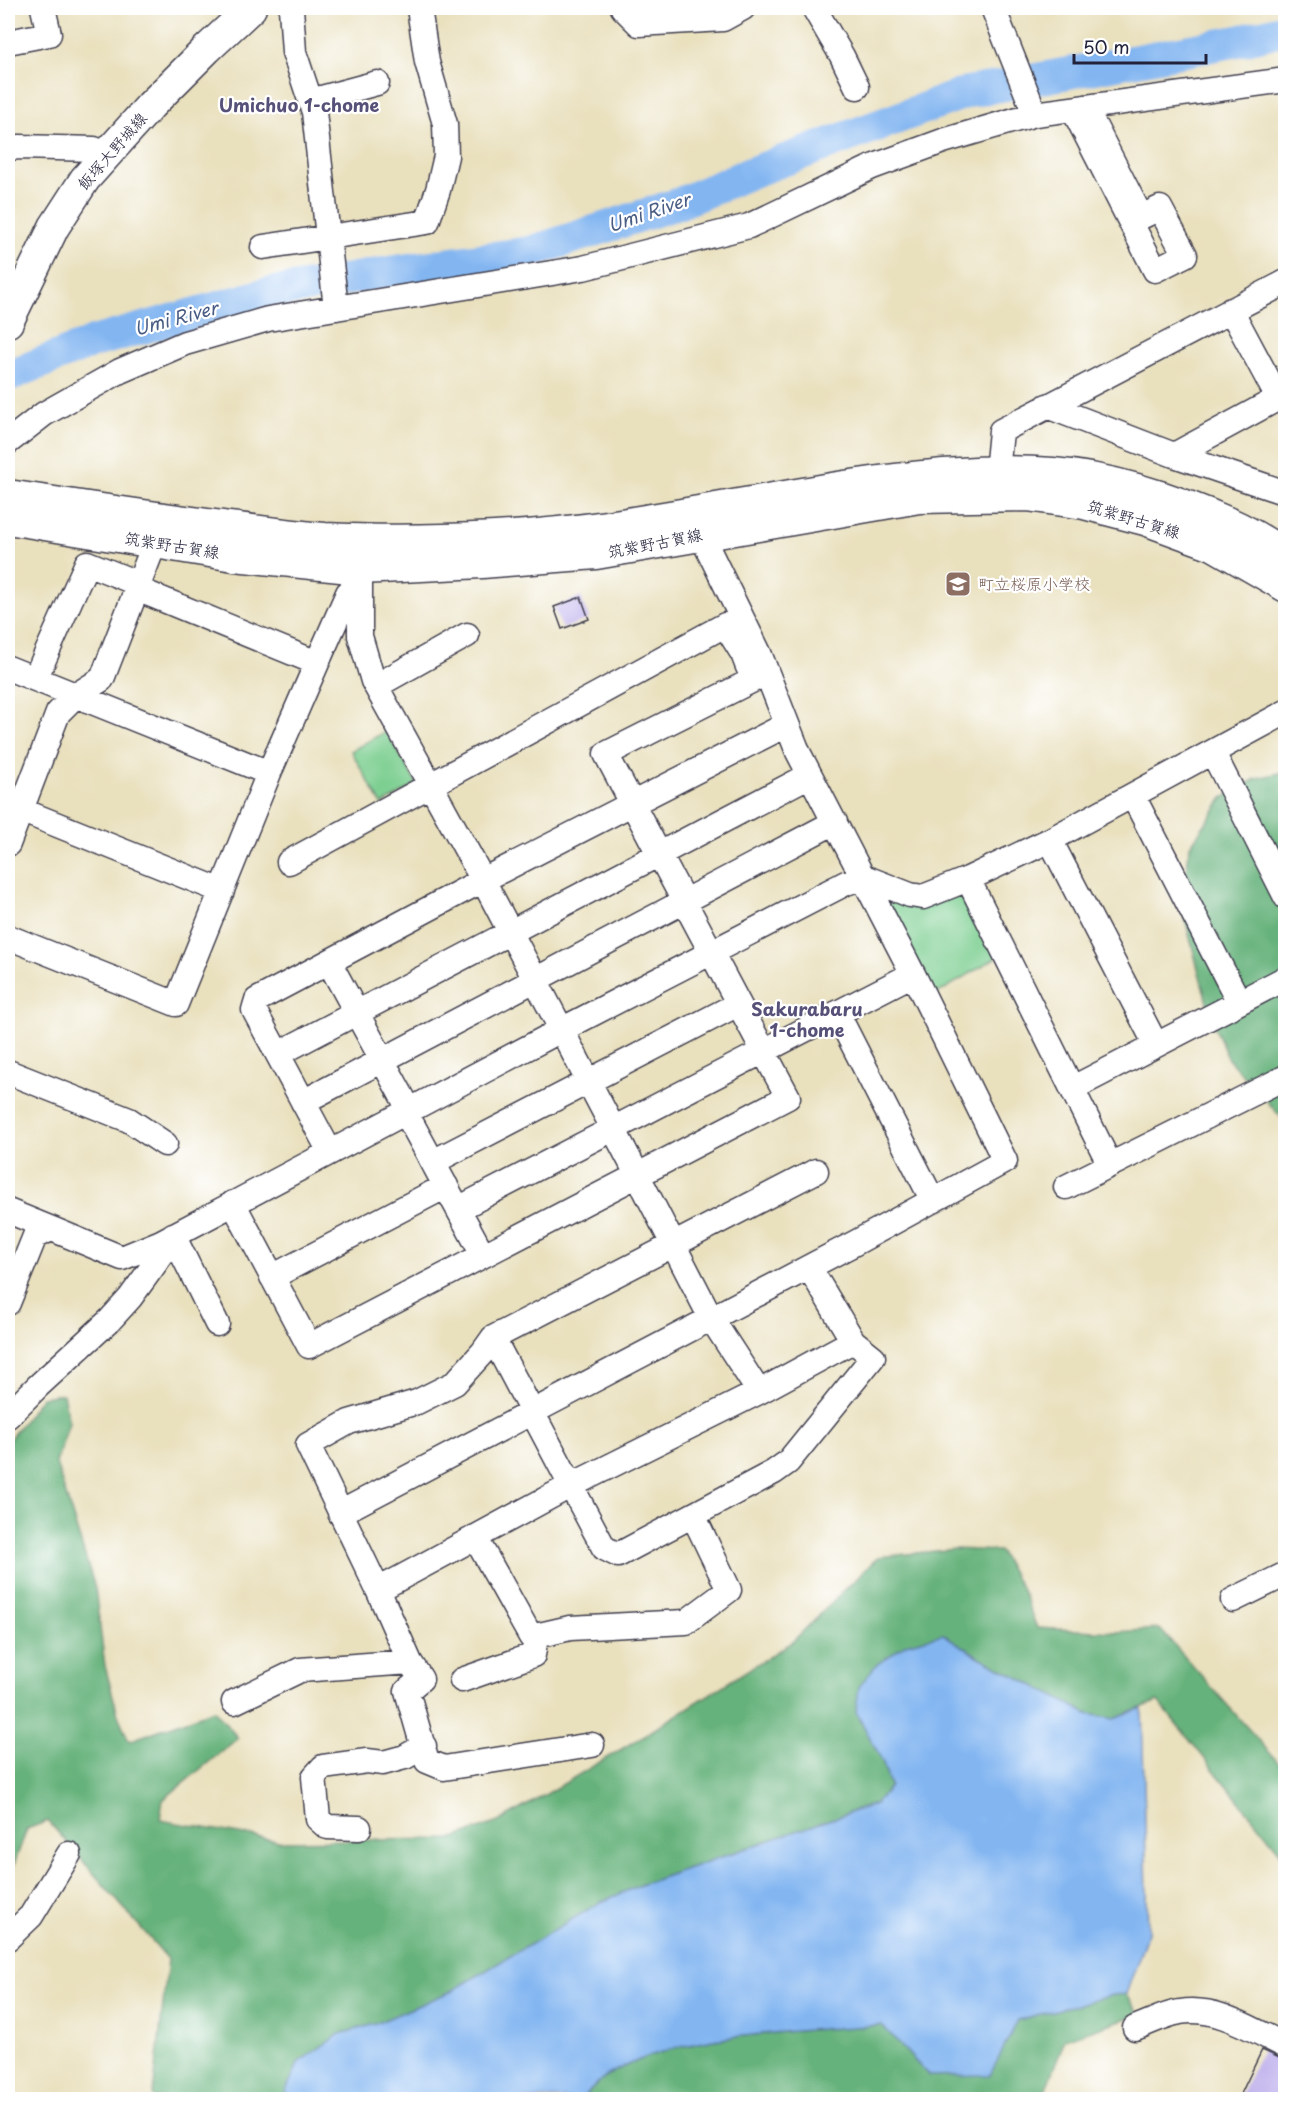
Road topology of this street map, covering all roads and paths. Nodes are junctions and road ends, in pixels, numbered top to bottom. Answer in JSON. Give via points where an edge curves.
{"nodes":[{"id":1,"x":44,"y":8,"type":"edge"},
{"id":2,"x":251,"y":8,"type":"edge"},
{"id":3,"x":291,"y":8,"type":"edge"},
{"id":4,"x":419,"y":8,"type":"edge"},
{"id":5,"x":623,"y":8,"type":"edge"},
{"id":6,"x":743,"y":8,"type":"edge"},
{"id":7,"x":814,"y":8,"type":"edge"},
{"id":8,"x":993,"y":8,"type":"edge"},
{"id":9,"x":8,"y":42,"type":"edge"},
{"id":10,"x":1286,"y":80,"type":"edge"},
{"id":11,"x":377,"y":83,"type":"dead end"},
{"id":12,"x":857,"y":87,"type":"dead end"},
{"id":13,"x":310,"y":101,"type":"junction"},
{"id":14,"x":1033,"y":108,"type":"junction"},
{"id":15,"x":1079,"y":108,"type":"junction"},
{"id":16,"x":8,"y":148,"type":"edge"},
{"id":17,"x":107,"y":154,"type":"junction"},
{"id":18,"x":328,"y":241,"type":"junction"},
{"id":19,"x":263,"y":247,"type":"dead end"},
{"id":20,"x":1286,"y":282,"type":"edge"},
{"id":21,"x":335,"y":302,"type":"junction"},
{"id":22,"x":1231,"y":310,"type":"junction"},
{"id":23,"x":8,"y":321,"type":"edge"},
{"id":24,"x":1282,"y":396,"type":"edge"},
{"id":25,"x":1047,"y":406,"type":"junction"},
{"id":26,"x":8,"y":442,"type":"edge"},
{"id":27,"x":1174,"y":455,"type":"junction"},
{"id":28,"x":997,"y":472,"type":"junction"},
{"id":29,"x":1282,"y":489,"type":"edge"},
{"id":30,"x":8,"y":495,"type":"edge"},
{"id":31,"x":8,"y":519,"type":"edge"},
{"id":32,"x":705,"y":534,"type":"junction"},
{"id":33,"x":155,"y":542,"type":"junction"},
{"id":34,"x":1286,"y":554,"type":"edge"},
{"id":35,"x":360,"y":576,"type":"junction"},
{"id":36,"x":138,"y":587,"type":"junction"},
{"id":37,"x":1286,"y":587,"type":"edge"},
{"id":38,"x":467,"y":635,"type":"dead end"},
{"id":39,"x":317,"y":663,"type":"junction"},
{"id":40,"x":8,"y":668,"type":"edge"},
{"id":41,"x":35,"y":679,"type":"junction"},
{"id":42,"x":753,"y":680,"type":"junction"},
{"id":43,"x":376,"y":686,"type":"junction"},
{"id":44,"x":75,"y":696,"type":"junction"},
{"id":45,"x":782,"y":714,"type":"junction"},
{"id":46,"x":1284,"y":715,"type":"edge"},
{"id":47,"x":1213,"y":753,"type":"junction"},
{"id":48,"x":269,"y":773,"type":"junction"},
{"id":49,"x":810,"y":775,"type":"junction"},
{"id":50,"x":431,"y":786,"type":"junction"},
{"id":51,"x":1132,"y":796,"type":"junction"},
{"id":52,"x":632,"y":804,"type":"junction"},
{"id":53,"x":14,"y":808,"type":"edge"},
{"id":54,"x":835,"y":822,"type":"junction"},
{"id":55,"x":1050,"y":840,"type":"junction"},
{"id":56,"x":8,"y":844,"type":"edge"},
{"id":57,"x":658,"y":854,"type":"junction"},
{"id":58,"x":289,"y":862,"type":"dead end"},
{"id":59,"x":864,"y":877,"type":"junction"},
{"id":60,"x":968,"y":879,"type":"junction"},
{"id":61,"x":483,"y":880,"type":"junction"},
{"id":62,"x":222,"y":891,"type":"junction"},
{"id":63,"x":1286,"y":897,"type":"edge"},
{"id":64,"x":684,"y":902,"type":"junction"},
{"id":65,"x":510,"y":932,"type":"junction"},
{"id":66,"x":8,"y":937,"type":"edge"},
{"id":67,"x":710,"y":952,"type":"junction"},
{"id":68,"x":329,"y":962,"type":"junction"},
{"id":69,"x":913,"y":974,"type":"junction"},
{"id":70,"x":1286,"y":978,"type":"edge"},
{"id":71,"x":534,"y":979,"type":"junction"},
{"id":72,"x":1239,"y":1002,"type":"junction"},
{"id":73,"x":738,"y":1004,"type":"junction"},
{"id":74,"x":358,"y":1012,"type":"junction"},
{"id":75,"x":837,"y":1013,"type":"junction"},
{"id":76,"x":561,"y":1030,"type":"junction"},
{"id":77,"x":1156,"y":1045,"type":"junction"},
{"id":78,"x":763,"y":1051,"type":"junction"},
{"id":79,"x":278,"y":1054,"type":"junction"},
{"id":80,"x":382,"y":1059,"type":"junction"},
{"id":81,"x":8,"y":1072,"type":"edge"},
{"id":82,"x":1286,"y":1077,"type":"edge"},
{"id":83,"x":588,"y":1082,"type":"junction"},
{"id":84,"x":1073,"y":1088,"type":"junction"},
{"id":85,"x":303,"y":1102,"type":"junction"},
{"id":86,"x":408,"y":1112,"type":"junction"},
{"id":87,"x":613,"y":1128,"type":"junction"},
{"id":88,"x":165,"y":1144,"type":"dead end"},
{"id":89,"x":330,"y":1152,"type":"junction"},
{"id":90,"x":433,"y":1162,"type":"junction"},
{"id":91,"x":1110,"y":1165,"type":"junction"},
{"id":92,"x":816,"y":1171,"type":"dead end"},
{"id":93,"x":638,"y":1176,"type":"junction"},
{"id":94,"x":446,"y":1186,"type":"junction"},
{"id":95,"x":1066,"y":1188,"type":"dead end"},
{"id":96,"x":933,"y":1201,"type":"junction"},
{"id":97,"x":233,"y":1203,"type":"junction"},
{"id":98,"x":458,"y":1209,"type":"junction"},
{"id":99,"x":8,"y":1210,"type":"edge"},
{"id":100,"x":52,"y":1229,"type":"junction"},
{"id":101,"x":167,"y":1239,"type":"junction"},
{"id":102,"x":674,"y":1245,"type":"junction"},
{"id":103,"x":483,"y":1255,"type":"junction"},
{"id":104,"x":809,"y":1267,"type":"junction"},
{"id":105,"x":273,"y":1277,"type":"junction"},
{"id":106,"x":8,"y":1303,"type":"edge"},
{"id":107,"x":711,"y":1318,"type":"junction"},
{"id":108,"x":217,"y":1324,"type":"dead end"},
{"id":109,"x":492,"y":1338,"type":"junction"},
{"id":110,"x":853,"y":1341,"type":"junction"},
{"id":111,"x":759,"y":1392,"type":"junction"},
{"id":112,"x":532,"y":1413,"type":"junction"},
{"id":113,"x":8,"y":1416,"type":"edge"},
{"id":114,"x":570,"y":1486,"type":"junction"},
{"id":115,"x":340,"y":1513,"type":"junction"},
{"id":116,"x":693,"y":1515,"type":"junction"},
{"id":117,"x":476,"y":1538,"type":"junction"},
{"id":118,"x":1286,"y":1574,"type":"edge"},
{"id":119,"x":378,"y":1590,"type":"junction"},
{"id":120,"x":1233,"y":1600,"type":"dead end"},
{"id":121,"x":536,"y":1636,"type":"junction"},
{"id":122,"x":410,"y":1662,"type":"junction"},
{"id":123,"x":462,"y":1680,"type":"dead end"},
{"id":124,"x":234,"y":1702,"type":"dead end"},
{"id":125,"x":592,"y":1745,"type":"dead end"},
{"id":126,"x":424,"y":1746,"type":"junction"},
{"id":127,"x":359,"y":1828,"type":"dead end"},
{"id":128,"x":69,"y":1854,"type":"dead end"},
{"id":129,"x":8,"y":1938,"type":"edge"},
{"id":130,"x":1135,"y":2028,"type":"dead end"},
{"id":131,"x":1286,"y":2046,"type":"edge"}],
"edges":[{"from":1,"to":9,"type":"street","via":[[50,34]]},
{"from":2,"to":17,"type":"main road","name":"飯塚大野城線","via":[[151,105]]},
{"from":3,"to":13,"type":"street","via":[[294,52]]},
{"from":4,"to":18,"type":"street","via":[[427,62],[445,124],[446,156],[427,222]]},
{"from":5,"to":6,"type":"street","via":[[639,24],[723,18]]},
{"from":7,"to":12,"type":"street"},
{"from":8,"to":14,"type":"street"},
{"from":10,"to":15,"type":"street"},
{"from":11,"to":13,"type":"street"},
{"from":13,"to":18,"type":"street"},
{"from":14,"to":15,"type":"street"},
{"from":14,"to":21,"type":"street","via":[[872,167],[749,226],[583,268]]},
{"from":15,"to":15,"type":"street","via":[[1141,217],[1160,208],[1185,255],[1155,270]]},
{"from":16,"to":17,"type":"street","via":[[93,149]]},
{"from":17,"to":23,"type":"main road","name":"飯塚大野城線","via":[[85,179],[54,227]]},
{"from":18,"to":19,"type":"street"},
{"from":18,"to":21,"type":"street"},
{"from":20,"to":22,"type":"street"},
{"from":21,"to":26,"type":"street","via":[[185,343],[120,371],[44,414]]},
{"from":22,"to":24,"type":"street"},
{"from":22,"to":25,"type":"street"},
{"from":24,"to":27,"type":"street"},
{"from":25,"to":27,"type":"street"},
{"from":25,"to":28,"type":"street","via":[[1001,431]]},
{"from":27,"to":29,"type":"street"},
{"from":28,"to":30,"type":"main road","name":"筑紫野古賀線","via":[[890,480],[585,528],[498,537],[325,538]]},
{"from":28,"to":34,"type":"main road","name":"筑紫野古賀線","via":[[1054,473],[1103,481],[1169,499],[1236,526]]},
{"from":31,"to":33,"type":"main road","name":"筑紫野古賀線"},
{"from":32,"to":35,"type":"main road","name":"筑紫野古賀線","via":[[596,554]]},
{"from":32,"to":37,"type":"main road","name":"筑紫野古賀線","via":[[919,498],[1027,496],[1084,504],[1145,520],[1213,545]]},
{"from":32,"to":45,"type":"street","via":[[708,549],[759,653]]},
{"from":33,"to":35,"type":"main road","name":"筑紫野古賀線"},
{"from":33,"to":36,"type":"street"},
{"from":35,"to":39,"type":"street","via":[[348,593]]},
{"from":35,"to":43,"type":"street","via":[[360,636]]},
{"from":36,"to":39,"type":"street"},
{"from":36,"to":41,"type":"street","via":[[87,563]]},
{"from":36,"to":44,"type":"street","via":[[102,679]]},
{"from":38,"to":43,"type":"street"},
{"from":39,"to":48,"type":"street"},
{"from":40,"to":41,"type":"street"},
{"from":41,"to":44,"type":"street"},
{"from":42,"to":45,"type":"street","via":[[770,705]]},
{"from":42,"to":50,"type":"street","via":[[743,654],[725,626]]},
{"from":42,"to":52,"type":"street","via":[[606,754]]},
{"from":43,"to":50,"type":"street"},
{"from":44,"to":48,"type":"street"},
{"from":44,"to":53,"type":"street","via":[[58,713]]},
{"from":45,"to":49,"type":"street"},
{"from":45,"to":52,"type":"street"},
{"from":46,"to":47,"type":"street"},
{"from":47,"to":51,"type":"street"},
{"from":47,"to":63,"type":"street"},
{"from":48,"to":62,"type":"street"},
{"from":49,"to":54,"type":"street"},
{"from":49,"to":57,"type":"street"},
{"from":50,"to":58,"type":"street"},
{"from":50,"to":61,"type":"street"},
{"from":51,"to":55,"type":"street"},
{"from":51,"to":72,"type":"street"},
{"from":52,"to":57,"type":"street"},
{"from":52,"to":61,"type":"street"},
{"from":53,"to":56,"type":"street"},
{"from":53,"to":62,"type":"street"},
{"from":54,"to":59,"type":"street"},
{"from":54,"to":64,"type":"street"},
{"from":55,"to":60,"type":"street"},
{"from":55,"to":77,"type":"street"},
{"from":57,"to":64,"type":"street"},
{"from":57,"to":65,"type":"street"},
{"from":59,"to":60,"type":"street","via":[[923,897]]},
{"from":59,"to":67,"type":"street"},
{"from":59,"to":69,"type":"street"},
{"from":60,"to":84,"type":"street"},
{"from":61,"to":65,"type":"street"},
{"from":61,"to":68,"type":"street"},
{"from":62,"to":66,"type":"street","via":[[176,1004]]},
{"from":64,"to":67,"type":"street"},
{"from":64,"to":71,"type":"street"},
{"from":65,"to":71,"type":"street"},
{"from":65,"to":74,"type":"street"},
{"from":67,"to":73,"type":"street"},
{"from":67,"to":76,"type":"street"},
{"from":68,"to":74,"type":"street"},
{"from":68,"to":79,"type":"street","via":[[257,1000],[254,1010]]},
{"from":69,"to":75,"type":"street"},
{"from":69,"to":96,"type":"street","via":[[1005,1161]]},
{"from":70,"to":72,"type":"street"},
{"from":71,"to":76,"type":"street"},
{"from":71,"to":80,"type":"street"},
{"from":72,"to":77,"type":"street"},
{"from":73,"to":78,"type":"street"},
{"from":73,"to":83,"type":"street"},
{"from":74,"to":79,"type":"street"},
{"from":74,"to":80,"type":"street"},
{"from":75,"to":78,"type":"street"},
{"from":75,"to":96,"type":"street"},
{"from":76,"to":83,"type":"street"},
{"from":76,"to":86,"type":"street"},
{"from":77,"to":84,"type":"street"},
{"from":78,"to":87,"type":"street"},
{"from":78,"to":93,"type":"street","via":[[788,1097]]},
{"from":79,"to":85,"type":"street"},
{"from":80,"to":85,"type":"street"},
{"from":80,"to":86,"type":"street"},
{"from":81,"to":88,"type":"street","via":[[129,1120]]},
{"from":82,"to":91,"type":"street"},
{"from":83,"to":87,"type":"street"},
{"from":83,"to":90,"type":"street"},
{"from":84,"to":91,"type":"street"},
{"from":85,"to":89,"type":"street"},
{"from":86,"to":89,"type":"street"},
{"from":86,"to":90,"type":"street"},
{"from":87,"to":93,"type":"street"},
{"from":87,"to":98,"type":"street"},
{"from":89,"to":97,"type":"street"},
{"from":90,"to":94,"type":"street"},
{"from":91,"to":95,"type":"street"},
{"from":92,"to":102,"type":"street"},
{"from":93,"to":102,"type":"street"},
{"from":93,"to":103,"type":"street"},
{"from":94,"to":98,"type":"street"},
{"from":94,"to":105,"type":"street"},
{"from":96,"to":104,"type":"street"},
{"from":97,"to":101,"type":"street"},
{"from":97,"to":105,"type":"street"},
{"from":98,"to":103,"type":"street"},
{"from":99,"to":100,"type":"street"},
{"from":100,"to":101,"type":"street","via":[[122,1258]]},
{"from":100,"to":106,"type":"street","via":[[34,1236]]},
{"from":101,"to":108,"type":"street"},
{"from":101,"to":113,"type":"street","via":[[162,1254],[130,1298]]},
{"from":102,"to":107,"type":"street"},
{"from":102,"to":109,"type":"street"},
{"from":103,"to":105,"type":"street","via":[[309,1346]]},
{"from":104,"to":107,"type":"street"},
{"from":104,"to":110,"type":"street"},
{"from":107,"to":111,"type":"street"},
{"from":107,"to":112,"type":"street"},
{"from":109,"to":112,"type":"street"},
{"from":109,"to":115,"type":"street","via":[[455,1383],[417,1402],[349,1422],[308,1445]]},
{"from":110,"to":111,"type":"street"},
{"from":110,"to":116,"type":"street","via":[[873,1357],[788,1462]]},
{"from":111,"to":114,"type":"street"},
{"from":112,"to":114,"type":"street"},
{"from":112,"to":115,"type":"street"},
{"from":114,"to":116,"type":"street","via":[[604,1548],[618,1555]]},
{"from":114,"to":117,"type":"street"},
{"from":115,"to":119,"type":"street"},
{"from":116,"to":121,"type":"street","via":[[729,1590],[686,1622],[570,1628]]},
{"from":117,"to":119,"type":"street"},
{"from":117,"to":121,"type":"street","via":[[531,1637]]},
{"from":118,"to":120,"type":"street"},
{"from":119,"to":122,"type":"street"},
{"from":121,"to":123,"type":"street","via":[[533,1655]]},
{"from":122,"to":124,"type":"street","via":[[300,1670]]},
{"from":122,"to":126,"type":"street","via":[[421,1679],[407,1691]]},
{"from":125,"to":126,"type":"street","via":[[444,1767],[427,1761]]},
{"from":126,"to":127,"type":"street","via":[[383,1763],[367,1761],[323,1767],[314,1777],[318,1819],[327,1827]]},
{"from":128,"to":129,"type":"street","via":[[31,1916]]},
{"from":130,"to":131,"type":"street","via":[[1179,2012],[1206,2012],[1220,2014]]}]}
